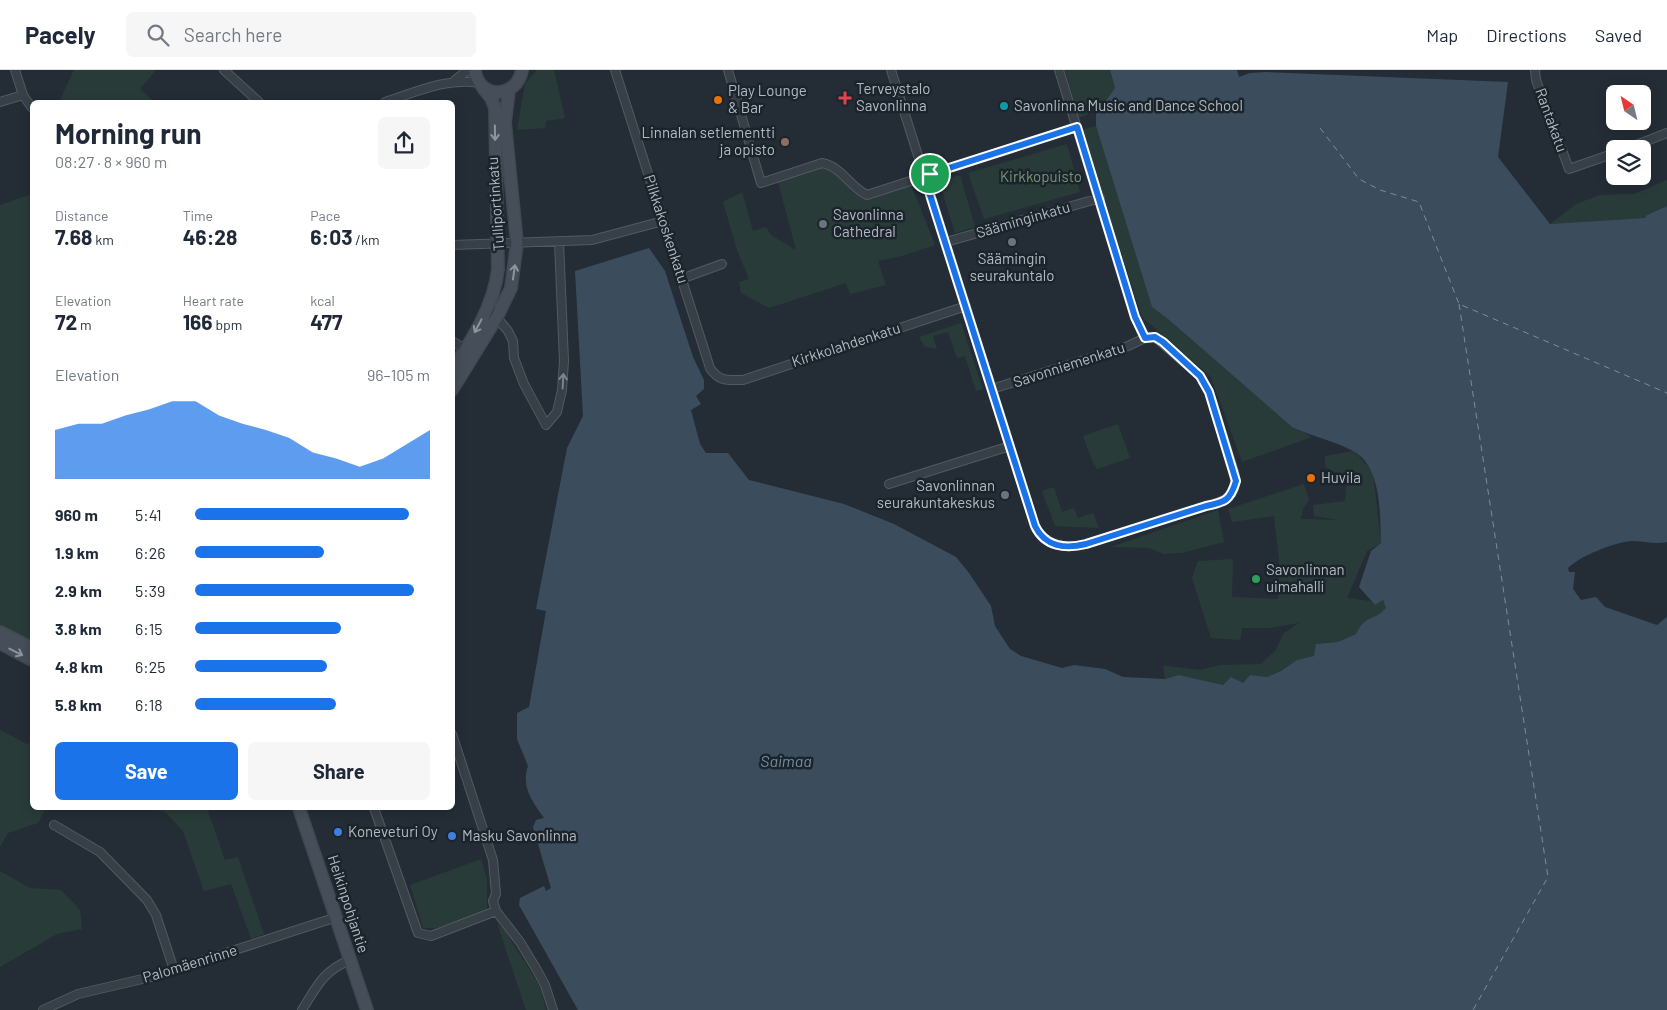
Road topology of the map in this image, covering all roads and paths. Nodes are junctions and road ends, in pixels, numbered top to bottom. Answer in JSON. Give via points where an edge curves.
{"nodes":[{"id":1,"x":15,"y":70,"type":"edge"},
{"id":2,"x":224,"y":70,"type":"edge"},
{"id":3,"x":468,"y":70,"type":"edge"},
{"id":4,"x":475,"y":70,"type":"edge"},
{"id":5,"x":522,"y":70,"type":"edge"},
{"id":6,"x":615,"y":70,"type":"edge"},
{"id":7,"x":728,"y":70,"type":"edge"},
{"id":8,"x":891,"y":70,"type":"edge"},
{"id":9,"x":1059,"y":70,"type":"edge"},
{"id":10,"x":1535,"y":70,"type":"edge"},
{"id":11,"x":451,"y":83,"type":"junction"},
{"id":12,"x":481,"y":85,"type":"junction"},
{"id":13,"x":509,"y":90,"type":"junction"},
{"id":14,"x":23,"y":95,"type":"junction"},
{"id":15,"x":258,"y":100,"type":"edge"},
{"id":16,"x":392,"y":100,"type":"edge"},
{"id":17,"x":0,"y":102,"type":"edge"},
{"id":18,"x":30,"y":105,"type":"edge"},
{"id":19,"x":1077,"y":127,"type":"junction"},
{"id":20,"x":1667,"y":133,"type":"edge"},
{"id":21,"x":1649,"y":140,"type":"edge"},
{"id":22,"x":1606,"y":156,"type":"edge"},
{"id":23,"x":924,"y":176,"type":"junction"},
{"id":24,"x":1100,"y":198,"type":"junction"},
{"id":25,"x":663,"y":221,"type":"junction"},
{"id":26,"x":559,"y":242,"type":"junction"},
{"id":27,"x":946,"y":242,"type":"junction"},
{"id":28,"x":499,"y":243,"type":"junction"},
{"id":29,"x":517,"y":243,"type":"junction"},
{"id":30,"x":455,"y":246,"type":"edge"},
{"id":31,"x":722,"y":264,"type":"dead end"},
{"id":32,"x":681,"y":279,"type":"junction"},
{"id":33,"x":488,"y":306,"type":"junction"},
{"id":34,"x":966,"y":306,"type":"junction"},
{"id":35,"x":497,"y":317,"type":"junction"},
{"id":36,"x":1145,"y":338,"type":"junction"},
{"id":37,"x":455,"y":343,"type":"edge"},
{"id":38,"x":470,"y":353,"type":"junction"},
{"id":39,"x":455,"y":367,"type":"edge"},
{"id":40,"x":725,"y":381,"type":"joint"},
{"id":41,"x":455,"y":384,"type":"edge"},
{"id":42,"x":992,"y":389,"type":"junction"},
{"id":43,"x":1010,"y":446,"type":"junction"},
{"id":44,"x":889,"y":484,"type":"dead end"},
{"id":45,"x":0,"y":632,"type":"edge"},
{"id":46,"x":0,"y":643,"type":"edge"},
{"id":47,"x":30,"y":647,"type":"edge"},
{"id":48,"x":30,"y":659,"type":"edge"},
{"id":49,"x":455,"y":743,"type":"edge"},
{"id":50,"x":300,"y":810,"type":"edge"},
{"id":51,"x":375,"y":810,"type":"edge"},
{"id":52,"x":54,"y":825,"type":"dead end"},
{"id":53,"x":496,"y":911,"type":"junction"},
{"id":54,"x":337,"y":916,"type":"junction"},
{"id":55,"x":350,"y":960,"type":"junction"},
{"id":56,"x":174,"y":970,"type":"junction"},
{"id":57,"x":43,"y":1010,"type":"edge"},
{"id":58,"x":302,"y":1010,"type":"edge"},
{"id":59,"x":367,"y":1010,"type":"edge"},
{"id":60,"x":553,"y":1010,"type":"edge"}],
"edges":[{"from":1,"to":14,"type":"street"},
{"from":2,"to":15,"type":"street"},
{"from":3,"to":11,"type":"street"},
{"from":4,"to":12,"type":"main road","name":"Tulliportinkatu"},
{"from":5,"to":13,"type":"main road","via":[[518,82]]},
{"from":6,"to":25,"type":"street","name":"Pilkkakoskenkatu"},
{"from":7,"to":23,"type":"street","via":[[761,183],[822,163],[832,164],[867,196]]},
{"from":8,"to":23,"type":"street"},
{"from":9,"to":19,"type":"street"},
{"from":10,"to":22,"type":"street","name":"Rantakatu","via":[[1569,169]]},
{"from":11,"to":12,"type":"street","via":[[463,81]]},
{"from":11,"to":16,"type":"street"},
{"from":12,"to":13,"type":"main road","via":[[496,93]]},
{"from":12,"to":28,"type":"main road","name":"Tulliportinkatu","one_way":true,"via":[[494,108]]},
{"from":13,"to":29,"type":"main road","name":"Tulliportinkatu","via":[[505,122]]},
{"from":14,"to":17,"type":"street"},
{"from":14,"to":18,"type":"street"},
{"from":19,"to":23,"type":"street"},
{"from":19,"to":24,"type":"street"},
{"from":20,"to":21,"type":"street"},
{"from":23,"to":27,"type":"street"},
{"from":24,"to":27,"type":"street","name":"Sääminginkatu"},
{"from":24,"to":36,"type":"street","via":[[1135,317]]},
{"from":25,"to":26,"type":"street","via":[[592,240]]},
{"from":25,"to":32,"type":"street","name":"Pilkkakoskenkatu"},
{"from":26,"to":29,"type":"street"},
{"from":35,"to":26,"type":"street","one_way":true,"via":[[513,341],[514,358],[524,384],[546,425],[558,412],[562,390],[564,361]]},
{"from":27,"to":34,"type":"street"},
{"from":28,"to":29,"type":"street"},
{"from":28,"to":30,"type":"street"},
{"from":28,"to":33,"type":"main road","name":"Tulliportinkatu","via":[[497,283]]},
{"from":35,"to":29,"type":"main road","name":"Tulliportinkatu","one_way":true,"via":[[511,288]]},
{"from":31,"to":32,"type":"street"},
{"from":32,"to":40,"type":"street","name":"Pilkkakoskenkatu","via":[[710,368]]},
{"from":33,"to":35,"type":"street"},
{"from":33,"to":38,"type":"main road","name":"Tulliportinkatu","one_way":true},
{"from":34,"to":40,"type":"street","name":"Kirkkolahdenkatu","via":[[743,380]]},
{"from":34,"to":42,"type":"street"},
{"from":35,"to":38,"type":"main road","name":"Tulliportinkatu"},
{"from":36,"to":42,"type":"street","name":"Savonniemenkatu"},
{"from":36,"to":43,"type":"street","via":[[1155,337],[1163,342],[1200,376],[1209,392],[1236,481],[1232,495],[1219,504],[1073,547],[1053,544],[1038,531]]},
{"from":37,"to":38,"type":"street"},
{"from":38,"to":39,"type":"main road","name":"Tulliportinkatu"},
{"from":38,"to":41,"type":"main road","name":"Tulliportinkatu"},
{"from":42,"to":43,"type":"street"},
{"from":43,"to":44,"type":"street"},
{"from":45,"to":47,"type":"main road"},
{"from":46,"to":48,"type":"main road","one_way":true},
{"from":49,"to":53,"type":"street","via":[[493,860]]},
{"from":50,"to":54,"type":"main road","name":"Heikinpohjantie"},
{"from":51,"to":53,"type":"street","via":[[418,933],[431,936]]},
{"from":52,"to":56,"type":"street","via":[[100,852],[147,900],[156,915]]},
{"from":53,"to":60,"type":"street","via":[[533,963]]},
{"from":54,"to":55,"type":"main road","name":"Heikinpohjantie"},
{"from":54,"to":56,"type":"street","name":"Palomäenrinne"},
{"from":55,"to":58,"type":"street","via":[[323,976]]},
{"from":55,"to":59,"type":"main road","name":"Heikinpohjantie"},
{"from":56,"to":57,"type":"street","name":"Palomäenrinne","via":[[78,994]]}]}
